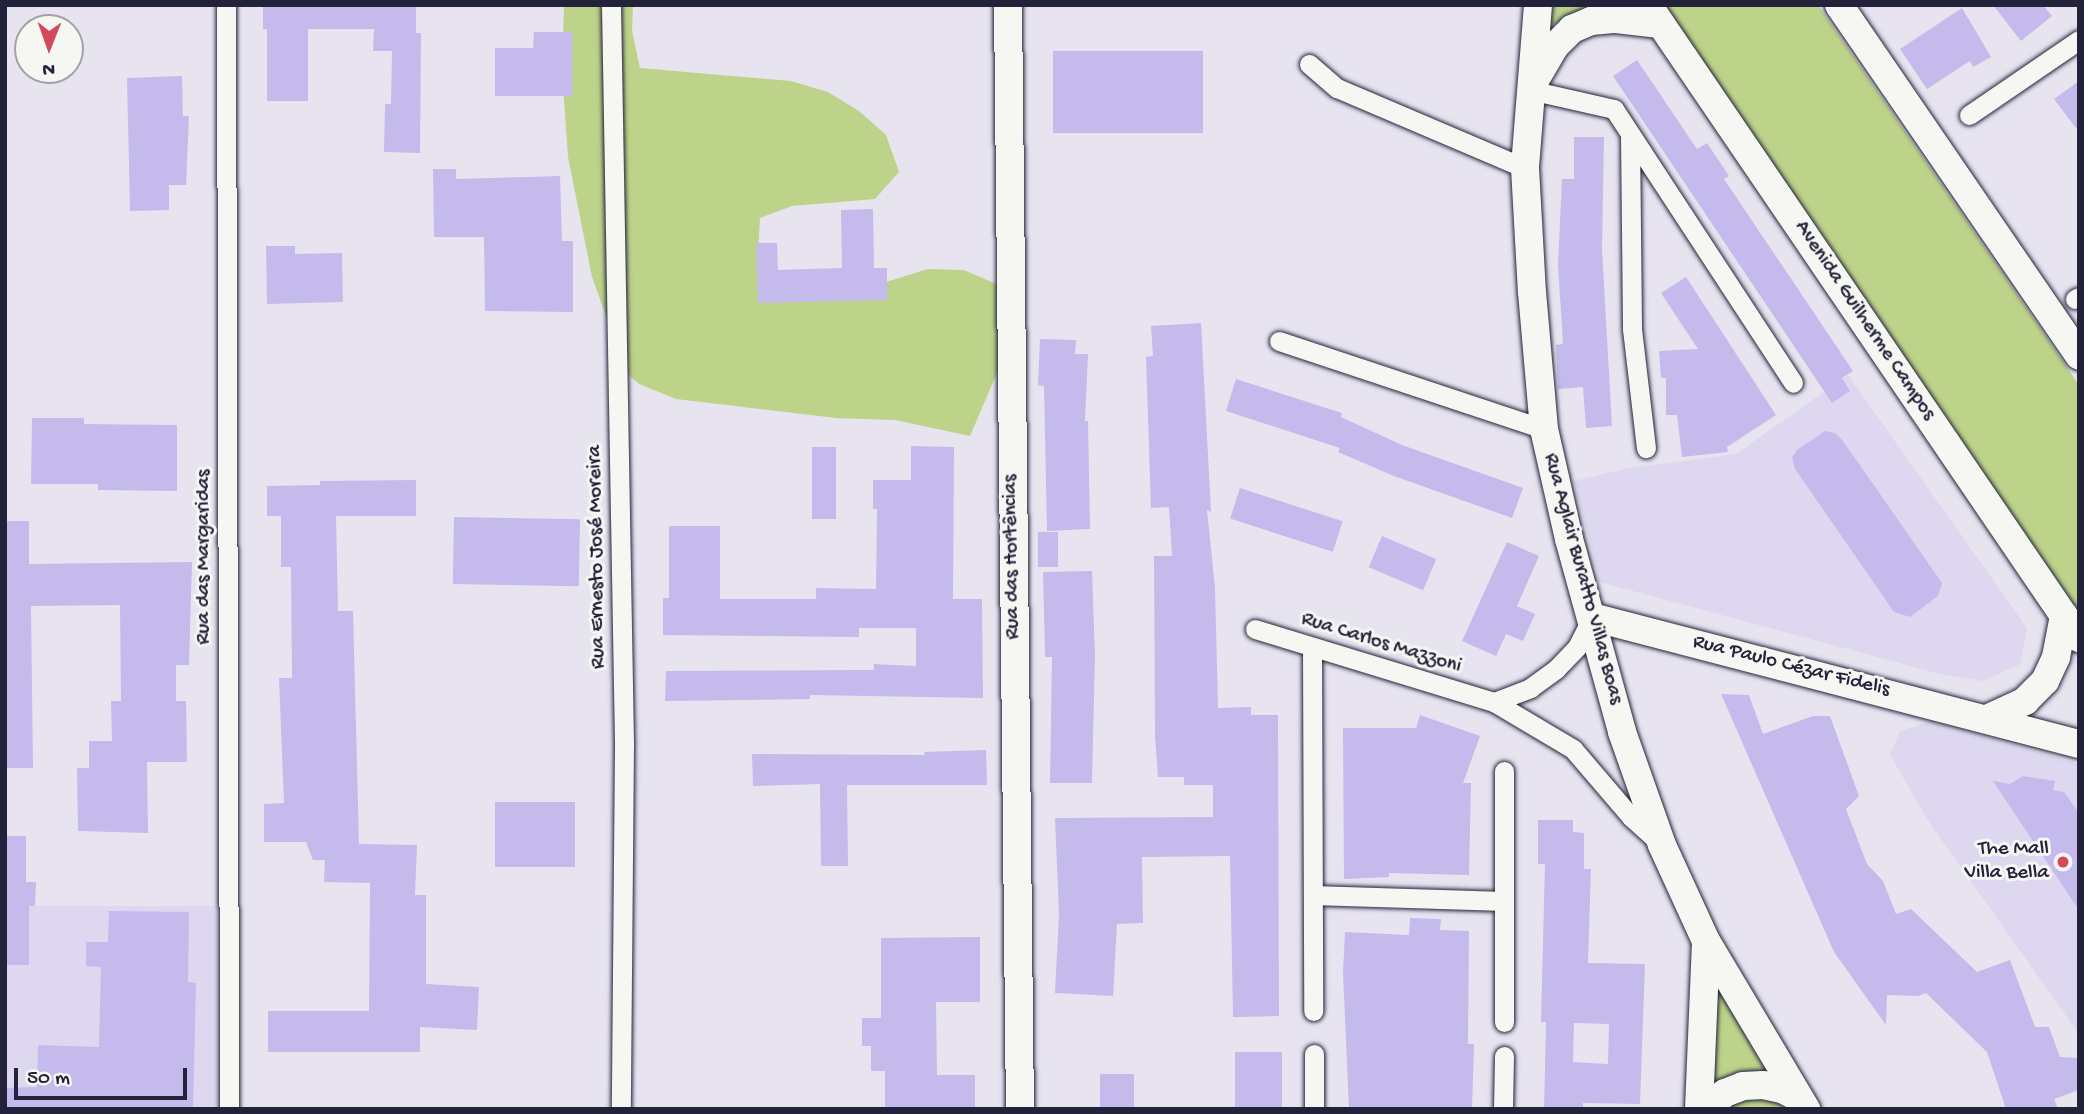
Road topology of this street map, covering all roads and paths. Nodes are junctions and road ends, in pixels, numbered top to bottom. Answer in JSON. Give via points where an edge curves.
{"nodes":[{"id":1,"x":226,"y":5,"type":"edge"},
{"id":2,"x":611,"y":5,"type":"edge"},
{"id":3,"x":1008,"y":5,"type":"edge"},
{"id":4,"x":1538,"y":5,"type":"edge"},
{"id":5,"x":1839,"y":5,"type":"edge"},
{"id":6,"x":1654,"y":15,"type":"edge"},
{"id":7,"x":2079,"y":40,"type":"edge"},
{"id":8,"x":1309,"y":64,"type":"dead end"},
{"id":9,"x":1530,"y":90,"type":"junction"},
{"id":10,"x":1969,"y":115,"type":"dead end"},
{"id":11,"x":1630,"y":133,"type":"junction"},
{"id":12,"x":1525,"y":168,"type":"junction"},
{"id":13,"x":1279,"y":341,"type":"dead end"},
{"id":14,"x":2079,"y":356,"type":"edge"},
{"id":15,"x":1793,"y":383,"type":"dead end"},
{"id":16,"x":1544,"y":429,"type":"junction"},
{"id":17,"x":1646,"y":448,"type":"dead end"},
{"id":18,"x":1592,"y":617,"type":"junction"},
{"id":19,"x":2071,"y":627,"type":"edge"},
{"id":20,"x":1255,"y":629,"type":"dead end"},
{"id":21,"x":1312,"y":647,"type":"junction"},
{"id":22,"x":1494,"y":702,"type":"junction"},
{"id":23,"x":1989,"y":718,"type":"junction"},
{"id":24,"x":2079,"y":744,"type":"edge"},
{"id":25,"x":1504,"y":771,"type":"dead end"},
{"id":26,"x":1662,"y":845,"type":"junction"},
{"id":27,"x":1313,"y":895,"type":"junction"},
{"id":28,"x":1504,"y":901,"type":"junction"},
{"id":29,"x":1706,"y":941,"type":"junction"},
{"id":30,"x":1313,"y":1011,"type":"dead end"},
{"id":31,"x":1504,"y":1022,"type":"dead end"},
{"id":32,"x":1314,"y":1054,"type":"dead end"},
{"id":33,"x":1504,"y":1056,"type":"dead end"},
{"id":34,"x":1803,"y":1104,"type":"edge"},
{"id":35,"x":229,"y":1109,"type":"edge"},
{"id":36,"x":621,"y":1109,"type":"edge"},
{"id":37,"x":1020,"y":1109,"type":"edge"},
{"id":38,"x":1314,"y":1109,"type":"edge"},
{"id":39,"x":1503,"y":1109,"type":"edge"},
{"id":40,"x":1699,"y":1109,"type":"edge"},
{"id":41,"x":1707,"y":1109,"type":"edge"}],
"edges":[{"from":1,"to":35,"type":"street","name":"Rua das Margaridas"},
{"from":2,"to":36,"type":"street","name":"Rua Ernesto José Moreira","via":[[624,744]]},
{"from":3,"to":37,"type":"main road","name":"Rua das Hortências"},
{"from":4,"to":9,"type":"main road","name":"Rua Aglair Buratto Villas Boas"},
{"from":5,"to":14,"type":"main road"},
{"from":6,"to":9,"type":"main road","via":[[1591,21],[1572,29],[1555,46]]},
{"from":6,"to":19,"type":"main road","name":"Avenida Guilherme Campos"},
{"from":7,"to":10,"type":"street"},
{"from":8,"to":12,"type":"street","via":[[1337,88]]},
{"from":9,"to":11,"type":"street","via":[[1614,109]]},
{"from":9,"to":12,"type":"main road","name":"Rua Aglair Buratto Villas Boas"},
{"from":11,"to":15,"type":"street"},
{"from":11,"to":17,"type":"street","via":[[1632,329]]},
{"from":12,"to":16,"type":"main road","name":"Rua Aglair Buratto Villas Boas"},
{"from":13,"to":16,"type":"street"},
{"from":16,"to":18,"type":"main road","name":"Rua Aglair Buratto Villas Boas"},
{"from":18,"to":22,"type":"street","via":[[1577,647],[1556,669],[1530,688]]},
{"from":18,"to":23,"type":"main road","name":"Rua Paulo Cézar Fidelis"},
{"from":18,"to":26,"type":"main road","name":"Rua Aglair Buratto Villas Boas","via":[[1622,732]]},
{"from":19,"to":23,"type":"main road","via":[[2045,681],[2025,701]]},
{"from":20,"to":21,"type":"street","name":"Rua Carlos Mazzoni"},
{"from":21,"to":22,"type":"street","name":"Rua Carlos Mazzoni"},
{"from":21,"to":27,"type":"street"},
{"from":22,"to":26,"type":"street","name":"Rua Carlos Mazzoni","via":[[1573,750]]},
{"from":23,"to":24,"type":"main road","name":"Rua Paulo Cézar Fidelis"},
{"from":25,"to":28,"type":"street"},
{"from":26,"to":29,"type":"main road","name":"Rua Aglair Buratto Villas Boas"},
{"from":27,"to":28,"type":"street"},
{"from":27,"to":30,"type":"street"},
{"from":28,"to":31,"type":"street"},
{"from":29,"to":34,"type":"main road","name":"Rua Aglair Buratto Villas Boas"},
{"from":29,"to":40,"type":"main road"},
{"from":32,"to":38,"type":"street"},
{"from":33,"to":39,"type":"street"},
{"from":34,"to":41,"type":"main road","via":[[1782,1089],[1743,1086],[1725,1093]]}]}
